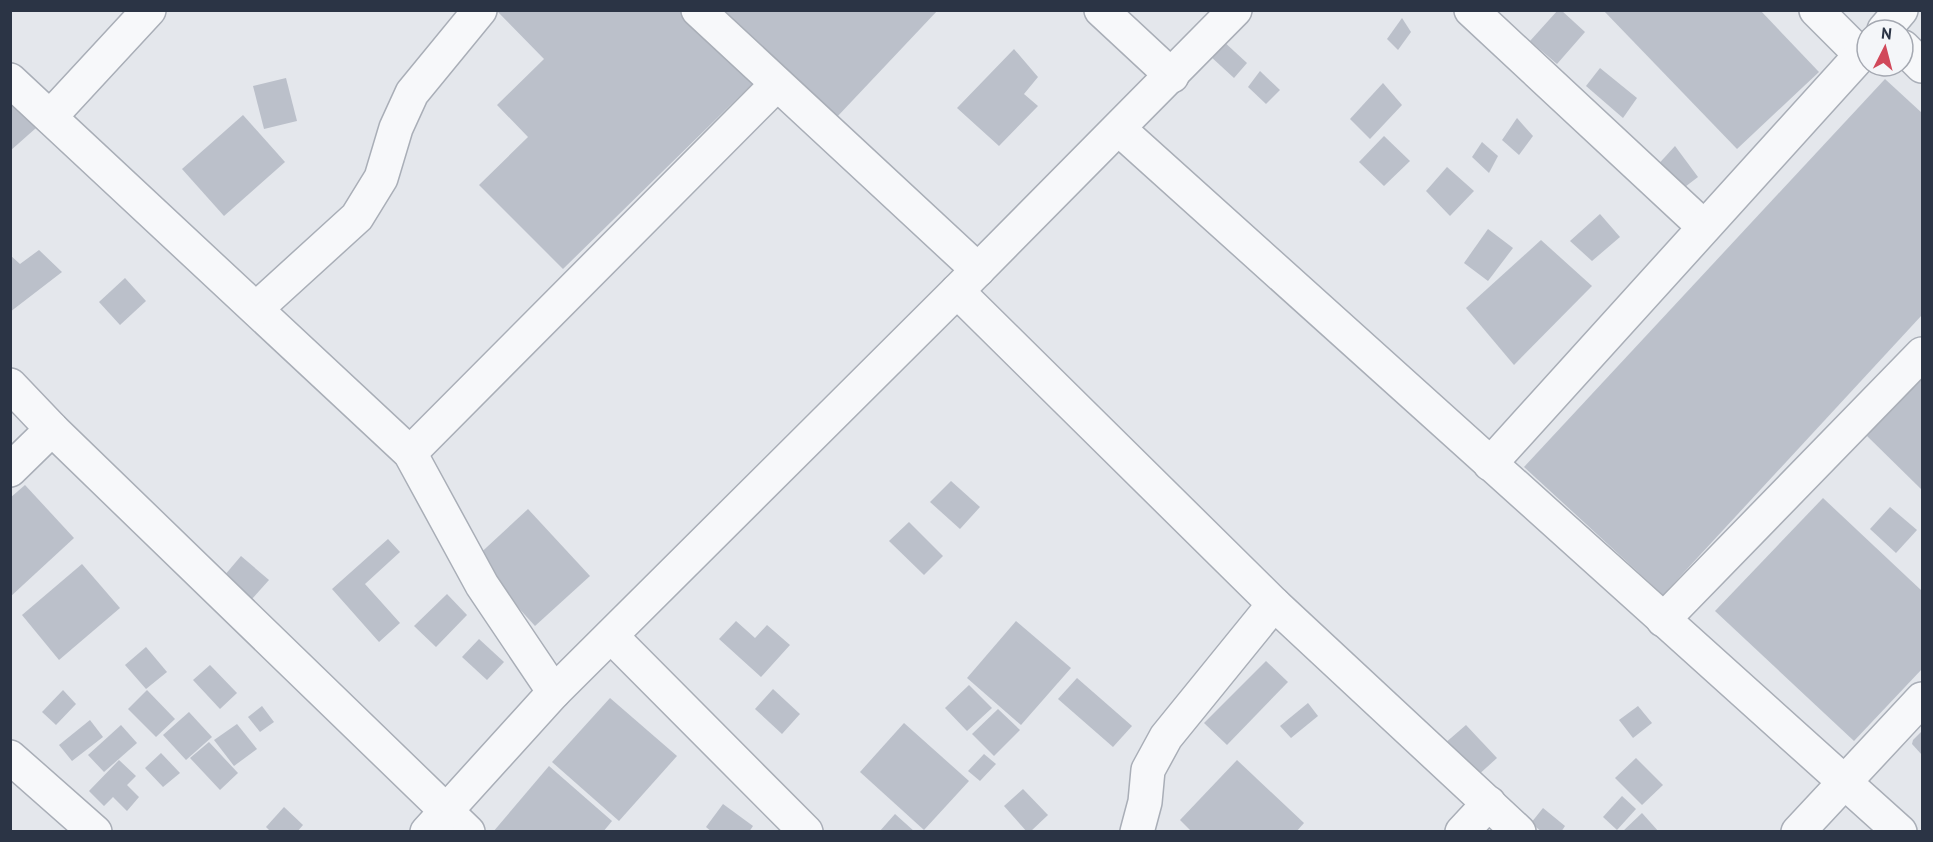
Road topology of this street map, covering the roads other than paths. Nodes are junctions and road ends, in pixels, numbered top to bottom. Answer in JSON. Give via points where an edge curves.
{"nodes":[{"id":1,"x":149,"y":10,"type":"edge"},
{"id":2,"x":480,"y":10,"type":"edge"},
{"id":3,"x":698,"y":10,"type":"edge"},
{"id":4,"x":1101,"y":10,"type":"edge"},
{"id":5,"x":1235,"y":10,"type":"edge"},
{"id":6,"x":1471,"y":10,"type":"edge"},
{"id":7,"x":1816,"y":10,"type":"edge"},
{"id":8,"x":1855,"y":44,"type":"edge"},
{"id":9,"x":1855,"y":62,"type":"edge"},
{"id":10,"x":1172,"y":76,"type":"junction"},
{"id":11,"x":10,"y":80,"type":"edge"},
{"id":12,"x":777,"y":84,"type":"junction"},
{"id":13,"x":50,"y":117,"type":"junction"},
{"id":14,"x":1119,"y":129,"type":"junction"},
{"id":15,"x":1704,"y":226,"type":"junction"},
{"id":16,"x":968,"y":281,"type":"junction"},
{"id":17,"x":256,"y":309,"type":"junction"},
{"id":18,"x":1923,"y":354,"type":"edge"},
{"id":19,"x":10,"y":385,"type":"edge"},
{"id":20,"x":52,"y":429,"type":"junction"},
{"id":21,"x":410,"y":453,"type":"junction"},
{"id":22,"x":1490,"y":464,"type":"junction"},
{"id":23,"x":10,"y":470,"type":"edge"},
{"id":24,"x":1274,"y":604,"type":"junction"},
{"id":25,"x":1663,"y":620,"type":"junction"},
{"id":26,"x":611,"y":636,"type":"junction"},
{"id":27,"x":554,"y":692,"type":"junction"},
{"id":28,"x":1923,"y":699,"type":"edge"},
{"id":29,"x":10,"y":757,"type":"edge"},
{"id":30,"x":1844,"y":782,"type":"junction"},
{"id":31,"x":1489,"y":803,"type":"junction"},
{"id":32,"x":447,"y":824,"type":"edge"},
{"id":33,"x":82,"y":827,"type":"edge"},
{"id":34,"x":806,"y":831,"type":"edge"},
{"id":35,"x":1137,"y":831,"type":"edge"},
{"id":36,"x":1462,"y":831,"type":"edge"},
{"id":37,"x":1519,"y":831,"type":"edge"},
{"id":38,"x":1798,"y":831,"type":"edge"},
{"id":39,"x":1900,"y":831,"type":"edge"}],
"edges":[{"from":1,"to":13,"type":"street"},
{"from":2,"to":17,"type":"street","via":[[412,93],[396,128],[381,178],[357,217]]},
{"from":3,"to":12,"type":"street"},
{"from":4,"to":10,"type":"street"},
{"from":5,"to":10,"type":"street"},
{"from":6,"to":15,"type":"street"},
{"from":7,"to":8,"type":"street"},
{"from":9,"to":15,"type":"street"},
{"from":10,"to":14,"type":"street"},
{"from":11,"to":13,"type":"street"},
{"from":12,"to":16,"type":"street"},
{"from":12,"to":21,"type":"street"},
{"from":13,"to":17,"type":"street"},
{"from":14,"to":16,"type":"street"},
{"from":14,"to":22,"type":"street"},
{"from":15,"to":22,"type":"street"},
{"from":16,"to":24,"type":"street"},
{"from":16,"to":26,"type":"street"},
{"from":17,"to":21,"type":"street"},
{"from":18,"to":25,"type":"street"},
{"from":19,"to":20,"type":"street"},
{"from":20,"to":23,"type":"street"},
{"from":20,"to":32,"type":"street"},
{"from":21,"to":27,"type":"street","via":[[482,585]]},
{"from":22,"to":25,"type":"street"},
{"from":24,"to":31,"type":"street"},
{"from":24,"to":35,"type":"street","via":[[1166,737],[1148,770]]},
{"from":25,"to":30,"type":"street"},
{"from":26,"to":27,"type":"street"},
{"from":26,"to":34,"type":"street"},
{"from":27,"to":32,"type":"street"},
{"from":28,"to":30,"type":"street"},
{"from":29,"to":33,"type":"street"},
{"from":30,"to":38,"type":"street"},
{"from":30,"to":39,"type":"street"},
{"from":31,"to":36,"type":"street"},
{"from":31,"to":37,"type":"street"}]}
